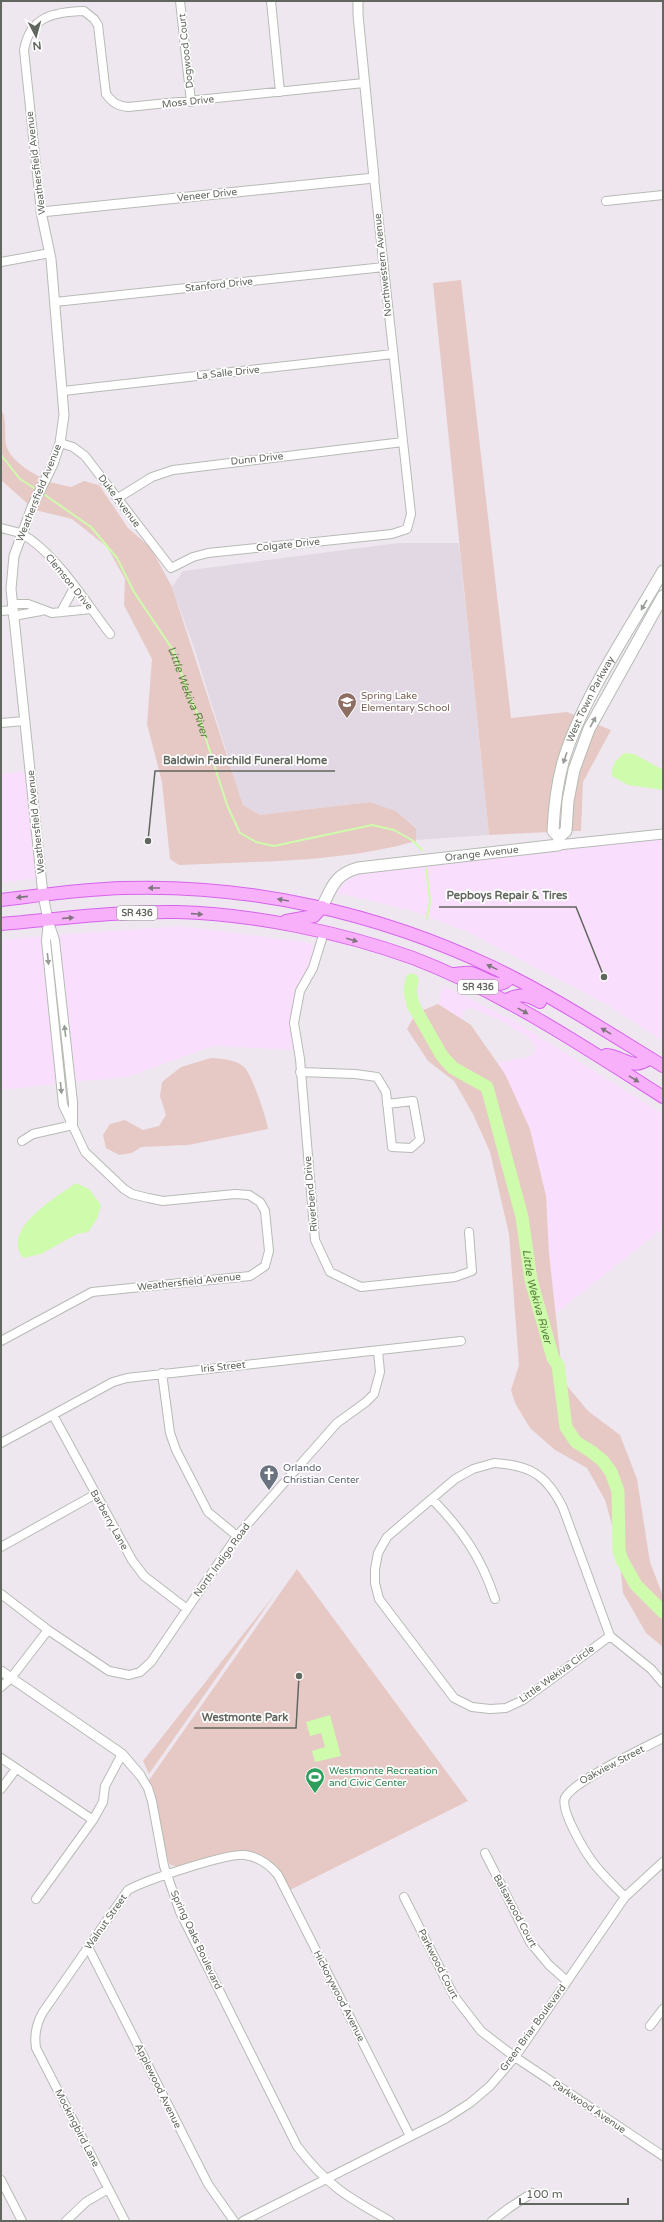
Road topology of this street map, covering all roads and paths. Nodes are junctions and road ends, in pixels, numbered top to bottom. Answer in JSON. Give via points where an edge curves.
{"nodes":[{"id":1,"x":180,"y":1,"type":"edge"},
{"id":2,"x":271,"y":1,"type":"edge"},
{"id":3,"x":358,"y":1,"type":"edge"},
{"id":4,"x":84,"y":11,"type":"joint"},
{"id":5,"x":364,"y":83,"type":"junction"},
{"id":6,"x":280,"y":92,"type":"junction"},
{"id":7,"x":191,"y":102,"type":"junction"},
{"id":8,"x":374,"y":178,"type":"junction"},
{"id":9,"x":663,"y":195,"type":"edge"},
{"id":10,"x":606,"y":201,"type":"dead end"},
{"id":11,"x":41,"y":212,"type":"junction"},
{"id":12,"x":50,"y":253,"type":"junction"},
{"id":13,"x":1,"y":262,"type":"edge"},
{"id":14,"x":384,"y":267,"type":"junction"},
{"id":15,"x":55,"y":302,"type":"junction"},
{"id":16,"x":393,"y":354,"type":"junction"},
{"id":17,"x":63,"y":391,"type":"junction"},
{"id":18,"x":403,"y":442,"type":"junction"},
{"id":19,"x":60,"y":443,"type":"junction"},
{"id":20,"x":118,"y":498,"type":"junction"},
{"id":21,"x":1,"y":528,"type":"edge"},
{"id":22,"x":407,"y":529,"type":"joint"},
{"id":23,"x":21,"y":534,"type":"junction"},
{"id":24,"x":171,"y":568,"type":"joint"},
{"id":25,"x":663,"y":571,"type":"edge"},
{"id":26,"x":74,"y":588,"type":"junction"},
{"id":27,"x":663,"y":596,"type":"edge"},
{"id":28,"x":91,"y":609,"type":"junction"},
{"id":29,"x":12,"y":610,"type":"junction"},
{"id":30,"x":1,"y":611,"type":"edge"},
{"id":31,"x":61,"y":612,"type":"junction"},
{"id":32,"x":110,"y":634,"type":"dead end"},
{"id":33,"x":25,"y":721,"type":"junction"},
{"id":34,"x":1,"y":723,"type":"edge"},
{"id":35,"x":663,"y":834,"type":"edge"},
{"id":36,"x":559,"y":841,"type":"junction"},
{"id":37,"x":44,"y":895,"type":"junction"},
{"id":38,"x":1,"y":900,"type":"edge"},
{"id":39,"x":322,"y":908,"type":"junction"},
{"id":40,"x":48,"y":920,"type":"junction"},
{"id":41,"x":273,"y":922,"type":"junction"},
{"id":42,"x":1,"y":924,"type":"edge"},
{"id":43,"x":324,"y":932,"type":"junction"},
{"id":44,"x":451,"y":974,"type":"junction"},
{"id":45,"x":510,"y":977,"type":"junction"},
{"id":46,"x":505,"y":1001,"type":"junction"},
{"id":47,"x":581,"y":1017,"type":"junction"},
{"id":48,"x":597,"y":1055,"type":"junction"},
{"id":49,"x":650,"y":1058,"type":"junction"},
{"id":50,"x":663,"y":1066,"type":"edge"},
{"id":51,"x":300,"y":1072,"type":"junction"},
{"id":52,"x":663,"y":1097,"type":"edge"},
{"id":53,"x":388,"y":1104,"type":"junction"},
{"id":54,"x":73,"y":1126,"type":"junction"},
{"id":55,"x":22,"y":1141,"type":"dead end"},
{"id":56,"x":469,"y":1232,"type":"dead end"},
{"id":57,"x":1,"y":1342,"type":"edge"},
{"id":58,"x":461,"y":1342,"type":"dead end"},
{"id":59,"x":378,"y":1351,"type":"junction"},
{"id":60,"x":162,"y":1373,"type":"junction"},
{"id":61,"x":53,"y":1415,"type":"junction"},
{"id":62,"x":1,"y":1443,"type":"edge"},
{"id":63,"x":94,"y":1495,"type":"junction"},
{"id":64,"x":432,"y":1499,"type":"junction"},
{"id":65,"x":237,"y":1536,"type":"junction"},
{"id":66,"x":1,"y":1547,"type":"edge"},
{"id":67,"x":1,"y":1594,"type":"edge"},
{"id":68,"x":495,"y":1599,"type":"dead end"},
{"id":69,"x":187,"y":1609,"type":"junction"},
{"id":70,"x":48,"y":1630,"type":"junction"},
{"id":71,"x":610,"y":1636,"type":"junction"},
{"id":72,"x":1,"y":1671,"type":"edge"},
{"id":73,"x":11,"y":1678,"type":"junction"},
{"id":74,"x":663,"y":1683,"type":"edge"},
{"id":75,"x":1,"y":1687,"type":"edge"},
{"id":76,"x":663,"y":1738,"type":"edge"},
{"id":77,"x":122,"y":1754,"type":"junction"},
{"id":78,"x":1,"y":1758,"type":"edge"},
{"id":79,"x":16,"y":1769,"type":"junction"},
{"id":80,"x":140,"y":1775,"type":"joint"},
{"id":81,"x":1,"y":1789,"type":"edge"},
{"id":82,"x":93,"y":1820,"type":"junction"},
{"id":83,"x":485,"y":1853,"type":"dead end"},
{"id":84,"x":262,"y":1860,"type":"joint"},
{"id":85,"x":663,"y":1862,"type":"edge"},
{"id":86,"x":167,"y":1875,"type":"junction"},
{"id":87,"x":404,"y":1897,"type":"dead end"},
{"id":88,"x":625,"y":1897,"type":"junction"},
{"id":89,"x":36,"y":1899,"type":"dead end"},
{"id":90,"x":88,"y":1947,"type":"junction"},
{"id":91,"x":567,"y":1981,"type":"junction"},
{"id":92,"x":663,"y":2009,"type":"edge"},
{"id":93,"x":650,"y":2026,"type":"dead end"},
{"id":94,"x":35,"y":2033,"type":"joint"},
{"id":95,"x":515,"y":2057,"type":"junction"},
{"id":96,"x":410,"y":2136,"type":"junction"},
{"id":97,"x":663,"y":2156,"type":"edge"},
{"id":98,"x":325,"y":2179,"type":"junction"},
{"id":99,"x":1,"y":2180,"type":"edge"},
{"id":100,"x":108,"y":2189,"type":"junction"},
{"id":101,"x":532,"y":2193,"type":"dead end"},
{"id":102,"x":22,"y":2221,"type":"edge"},
{"id":103,"x":66,"y":2221,"type":"edge"},
{"id":104,"x":125,"y":2221,"type":"edge"},
{"id":105,"x":234,"y":2221,"type":"edge"},
{"id":106,"x":243,"y":2221,"type":"edge"},
{"id":107,"x":390,"y":2221,"type":"edge"},
{"id":108,"x":492,"y":2221,"type":"edge"}],
"edges":[{"from":1,"to":7,"type":"street","name":"Dogwood Court"},
{"from":2,"to":6,"type":"street"},
{"from":3,"to":5,"type":"street","name":"Northwestern Avenue"},
{"from":4,"to":7,"type":"street","name":"Moss Drive","via":[[98,26],[103,83],[112,102],[128,107]]},
{"from":4,"to":11,"type":"street","name":"Weathersfield Avenue","via":[[66,12],[42,20],[32,28],[26,38],[24,50]]},
{"from":5,"to":6,"type":"street","name":"Moss Drive"},
{"from":5,"to":8,"type":"street","name":"Northwestern Avenue"},
{"from":6,"to":7,"type":"street","name":"Moss Drive"},
{"from":8,"to":11,"type":"street","name":"Veneer Drive"},
{"from":8,"to":14,"type":"street","name":"Northwestern Avenue"},
{"from":9,"to":10,"type":"street"},
{"from":11,"to":12,"type":"street","name":"Weathersfield Avenue"},
{"from":12,"to":13,"type":"street"},
{"from":12,"to":15,"type":"street","name":"Weathersfield Avenue"},
{"from":14,"to":15,"type":"street","name":"Stanford Drive"},
{"from":14,"to":16,"type":"street","name":"Northwestern Avenue"},
{"from":15,"to":17,"type":"street","name":"Weathersfield Avenue"},
{"from":16,"to":17,"type":"street","name":"La Salle Drive"},
{"from":16,"to":18,"type":"street","name":"Northwestern Avenue"},
{"from":17,"to":19,"type":"street","name":"Weathersfield Avenue","via":[[64,415]]},
{"from":18,"to":20,"type":"street","name":"Dunn Drive","via":[[174,470],[152,477]]},
{"from":18,"to":22,"type":"street","name":"Northwestern Avenue","via":[[411,514]]},
{"from":19,"to":20,"type":"street","name":"Duke Avenue","via":[[80,450]]},
{"from":19,"to":23,"type":"street","name":"Weathersfield Avenue"},
{"from":20,"to":24,"type":"street","name":"Duke Avenue"},
{"from":21,"to":23,"type":"street","name":"Clemson Drive"},
{"from":22,"to":24,"type":"street","name":"Colgate Drive","via":[[392,534],[208,553]]},
{"from":23,"to":26,"type":"street","name":"Clemson Drive","via":[[52,558]]},
{"from":23,"to":29,"type":"street","name":"Weathersfield Avenue","via":[[11,573]]},
{"from":25,"to":36,"type":"main road","name":"West Town Parkway","one_way":true,"via":[[592,695],[563,762],[552,831]]},
{"from":26,"to":28,"type":"street","name":"Clemson Drive"},
{"from":26,"to":31,"type":"street"},
{"from":36,"to":27,"type":"main road","name":"West Town Parkway","one_way":true,"via":[[566,831],[574,770],[589,729]]},
{"from":28,"to":31,"type":"street"},
{"from":28,"to":32,"type":"street","name":"Clemson Drive"},
{"from":29,"to":30,"type":"street"},
{"from":29,"to":31,"type":"street"},
{"from":29,"to":33,"type":"street","name":"Weathersfield Avenue"},
{"from":33,"to":34,"type":"street"},
{"from":33,"to":37,"type":"street","name":"Weathersfield Avenue"},
{"from":35,"to":36,"type":"street","name":"Orange Avenue"},
{"from":36,"to":39,"type":"main road","name":"Orange Avenue","via":[[358,868],[344,872],[333,884]]},
{"from":37,"to":38,"type":"main road","number":"SR 436","one_way":true},
{"from":39,"to":37,"type":"main road","number":"SR 436","one_way":true,"via":[[228,892],[179,889],[123,888]]},
{"from":37,"to":40,"type":"street","name":"Weathersfield Avenue"},
{"from":39,"to":41,"type":"main road","via":[[314,916]]},
{"from":45,"to":39,"type":"main road","number":"SR 436","one_way":true,"via":[[493,967],[377,922]]},
{"from":40,"to":41,"type":"main road","number":"SR 436","one_way":true,"via":[[126,913],[177,912]]},
{"from":40,"to":42,"type":"main road","number":"SR 436"},
{"from":40,"to":54,"type":"street","name":"Weathersfield Avenue","via":[[55,940],[73,1102]]},
{"from":41,"to":43,"type":"main road","number":"SR 436"},
{"from":43,"to":44,"type":"main road","number":"SR 436","one_way":true,"via":[[412,958]]},
{"from":43,"to":51,"type":"street","name":"Riverbend Drive","via":[[313,968],[300,991],[294,1023]]},
{"from":44,"to":45,"type":"main road","via":[[471,973],[500,984]]},
{"from":44,"to":46,"type":"main road","number":"SR 436"},
{"from":45,"to":47,"type":"main road","number":"SR 436"},
{"from":46,"to":47,"type":"main road","via":[[515,995],[524,994],[566,1017]]},
{"from":46,"to":48,"type":"main road","number":"SR 436","one_way":true},
{"from":49,"to":47,"type":"main road","number":"SR 436","one_way":true},
{"from":48,"to":49,"type":"main road","via":[[610,1056],[633,1064],[643,1063]]},
{"from":48,"to":52,"type":"main road","number":"SR 436","one_way":true},
{"from":49,"to":50,"type":"main road","number":"SR 436"},
{"from":51,"to":53,"type":"street","via":[[377,1077],[386,1092]]},
{"from":51,"to":56,"type":"street","name":"Riverbend Drive","via":[[315,1240],[330,1272],[361,1287],[456,1276],[472,1271]]},
{"from":53,"to":53,"type":"street","via":[[392,1147],[411,1148],[420,1140],[413,1101]]},
{"from":54,"to":55,"type":"street","via":[[33,1134]]},
{"from":54,"to":57,"type":"street","name":"Weathersfield Avenue","via":[[85,1152],[132,1194],[163,1201],[235,1194],[250,1195],[260,1202],[265,1211],[269,1251],[265,1266],[250,1276],[92,1292]]},
{"from":58,"to":59,"type":"street","name":"Iris Street"},
{"from":59,"to":60,"type":"street","name":"Iris Street"},
{"from":59,"to":65,"type":"street","name":"North Indigo Road","via":[[380,1372],[374,1394],[337,1423]]},
{"from":60,"to":61,"type":"street","name":"Iris Street","via":[[113,1382]]},
{"from":60,"to":65,"type":"street","via":[[169,1427],[176,1450],[208,1512]]},
{"from":61,"to":62,"type":"street","name":"Iris Street"},
{"from":61,"to":63,"type":"street","name":"Barberry Lane"},
{"from":63,"to":66,"type":"street"},
{"from":63,"to":69,"type":"street","name":"Barberry Lane","via":[[144,1576]]},
{"from":64,"to":68,"type":"street","via":[[471,1544],[486,1572]]},
{"from":64,"to":71,"type":"street","name":"Little Wekiva Circle","via":[[455,1479],[473,1469],[494,1463],[516,1464],[536,1474],[553,1490],[563,1508]]},
{"from":64,"to":71,"type":"street","name":"Little Wekiva Circle","via":[[387,1537],[378,1553],[375,1583],[379,1599],[454,1698],[472,1707],[506,1708],[523,1700]]},
{"from":65,"to":69,"type":"street","name":"North Indigo Road"},
{"from":67,"to":70,"type":"street","name":"North Indigo Road"},
{"from":69,"to":70,"type":"street","name":"North Indigo Road","via":[[151,1662],[140,1672],[129,1675],[109,1671]]},
{"from":70,"to":73,"type":"street"},
{"from":71,"to":74,"type":"street","via":[[651,1669]]},
{"from":72,"to":73,"type":"street","name":"Spring Oaks Boulevard"},
{"from":73,"to":75,"type":"street"},
{"from":73,"to":77,"type":"street","name":"Spring Oaks Boulevard"},
{"from":76,"to":88,"type":"street","name":"Oakview Street","via":[[576,1785],[565,1798],[566,1814],[591,1860]]},
{"from":77,"to":80,"type":"street","name":"Spring Oaks Boulevard"},
{"from":77,"to":82,"type":"street","via":[[105,1786],[103,1802]]},
{"from":78,"to":79,"type":"street"},
{"from":79,"to":81,"type":"street"},
{"from":79,"to":82,"type":"street"},
{"from":80,"to":86,"type":"street","name":"Spring Oaks Boulevard","via":[[152,1801]]},
{"from":82,"to":89,"type":"street"},
{"from":83,"to":91,"type":"street","name":"Balsawood Court","via":[[530,1942],[549,1966]]},
{"from":84,"to":86,"type":"street","name":"Walnut Street","via":[[244,1855],[228,1857]]},
{"from":84,"to":96,"type":"street","name":"Hickorywood Avenue","via":[[278,1875]]},
{"from":85,"to":88,"type":"street","name":"Green Briar Boulevard"},
{"from":86,"to":90,"type":"street","name":"Walnut Street","via":[[128,1890]]},
{"from":86,"to":98,"type":"street","name":"Spring Oaks Boulevard","via":[[180,1912],[297,2146]]},
{"from":87,"to":95,"type":"street","name":"Parkwood Court","via":[[454,1996],[481,2030]]},
{"from":88,"to":91,"type":"street","name":"Green Briar Boulevard"},
{"from":90,"to":94,"type":"street","name":"Walnut Street","via":[[43,2012]]},
{"from":90,"to":105,"type":"street","name":"Applewood Avenue","via":[[208,2184]]},
{"from":91,"to":95,"type":"street","name":"Green Briar Boulevard"},
{"from":92,"to":93,"type":"street"},
{"from":94,"to":100,"type":"street","name":"Mockingbird Lane","via":[[36,2048]]},
{"from":95,"to":96,"type":"street","name":"Green Briar Boulevard","via":[[490,2086],[470,2103]]},
{"from":95,"to":97,"type":"street","name":"Parkwood Avenue"},
{"from":96,"to":98,"type":"street","name":"Green Briar Boulevard"},
{"from":98,"to":106,"type":"street","name":"Green Briar Boulevard"},
{"from":98,"to":107,"type":"street","name":"Spring Oaks Boulevard","via":[[349,2198]]},
{"from":99,"to":102,"type":"street"},
{"from":100,"to":103,"type":"street","via":[[86,2202]]},
{"from":100,"to":104,"type":"street","name":"Mockingbird Lane"},
{"from":101,"to":108,"type":"street"}]}
